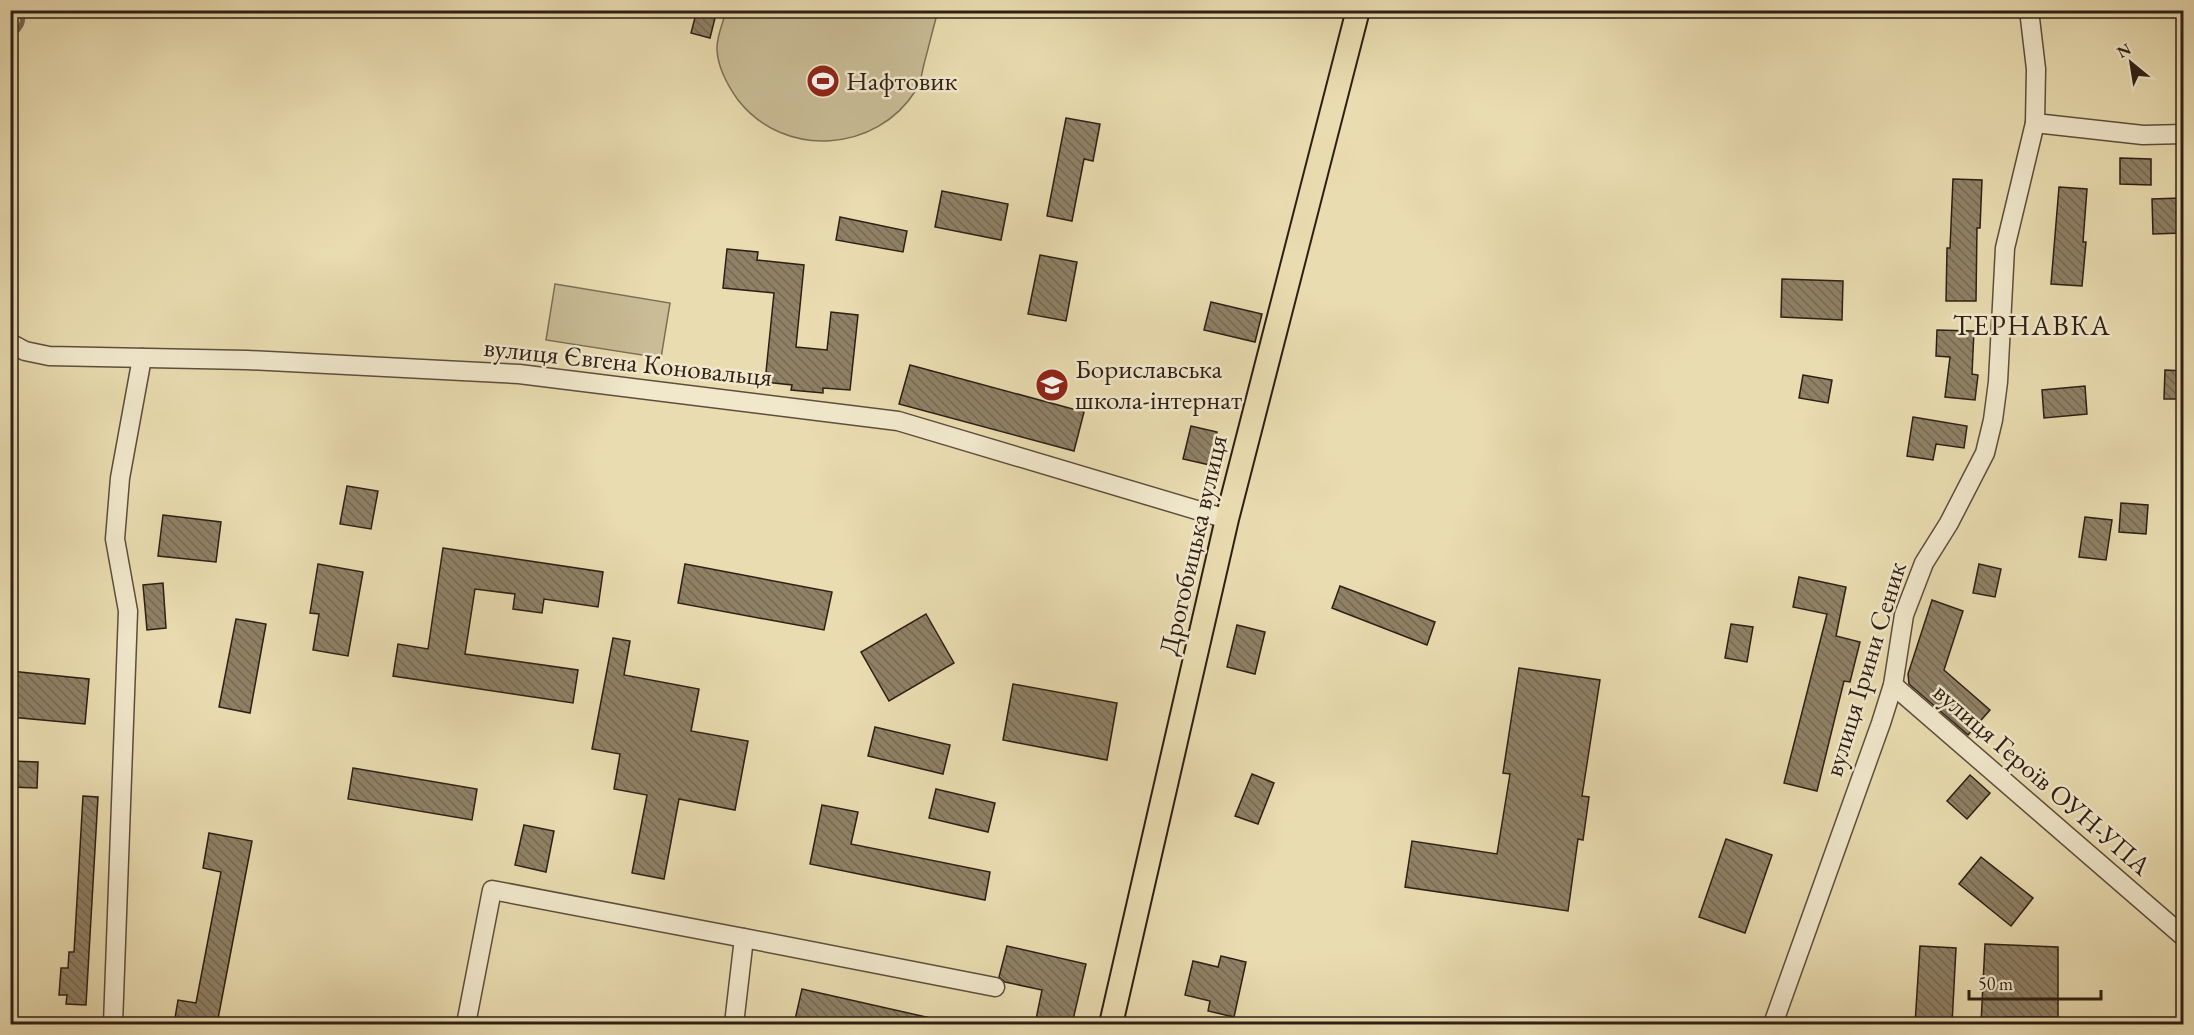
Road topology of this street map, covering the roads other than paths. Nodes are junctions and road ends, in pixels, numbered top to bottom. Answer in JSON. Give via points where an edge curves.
{"nodes":[{"id":1,"x":1358,"y":10,"type":"edge"},
{"id":2,"x":2029,"y":10,"type":"edge"},
{"id":3,"x":2035,"y":123,"type":"junction"},
{"id":4,"x":2184,"y":134,"type":"edge"},
{"id":5,"x":10,"y":343,"type":"edge"},
{"id":6,"x":142,"y":358,"type":"junction"},
{"id":7,"x":1227,"y":519,"type":"junction"},
{"id":8,"x":1893,"y":685,"type":"junction"},
{"id":9,"x":2184,"y":937,"type":"edge"},
{"id":10,"x":744,"y":938,"type":"junction"},
{"id":11,"x":995,"y":987,"type":"dead end"},
{"id":12,"x":113,"y":1024,"type":"edge"},
{"id":13,"x":466,"y":1024,"type":"edge"},
{"id":14,"x":734,"y":1024,"type":"edge"},
{"id":15,"x":1111,"y":1024,"type":"edge"},
{"id":16,"x":1773,"y":1024,"type":"edge"}],
"edges":[{"from":1,"to":7,"type":"main road","name":"Дрогобицька вулиця"},
{"from":2,"to":3,"type":"street","name":"вулиця Ірини Сеник","via":[[2036,69]]},
{"from":3,"to":4,"type":"street","via":[[2143,135]]},
{"from":3,"to":8,"type":"street","name":"вулиця Ірини Сеник","via":[[2005,248],[1998,382],[1985,453],[1924,562],[1904,615]]},
{"from":5,"to":6,"type":"street","name":"вулиця Євгена Коновальця","via":[[50,356]]},
{"from":6,"to":7,"type":"street","name":"вулиця Євгена Коновальця","via":[[519,374],[898,422]]},
{"from":6,"to":12,"type":"street","via":[[120,478],[115,539],[128,611]]},
{"from":7,"to":15,"type":"main road","name":"Дрогобицька вулиця"},
{"from":8,"to":9,"type":"street","name":"вулиця Героїв ОУН-УПА"},
{"from":8,"to":16,"type":"street","name":"вулиця Ірини Сеник"},
{"from":10,"to":11,"type":"street"},
{"from":10,"to":13,"type":"street","via":[[492,890]]},
{"from":10,"to":14,"type":"street"}]}
